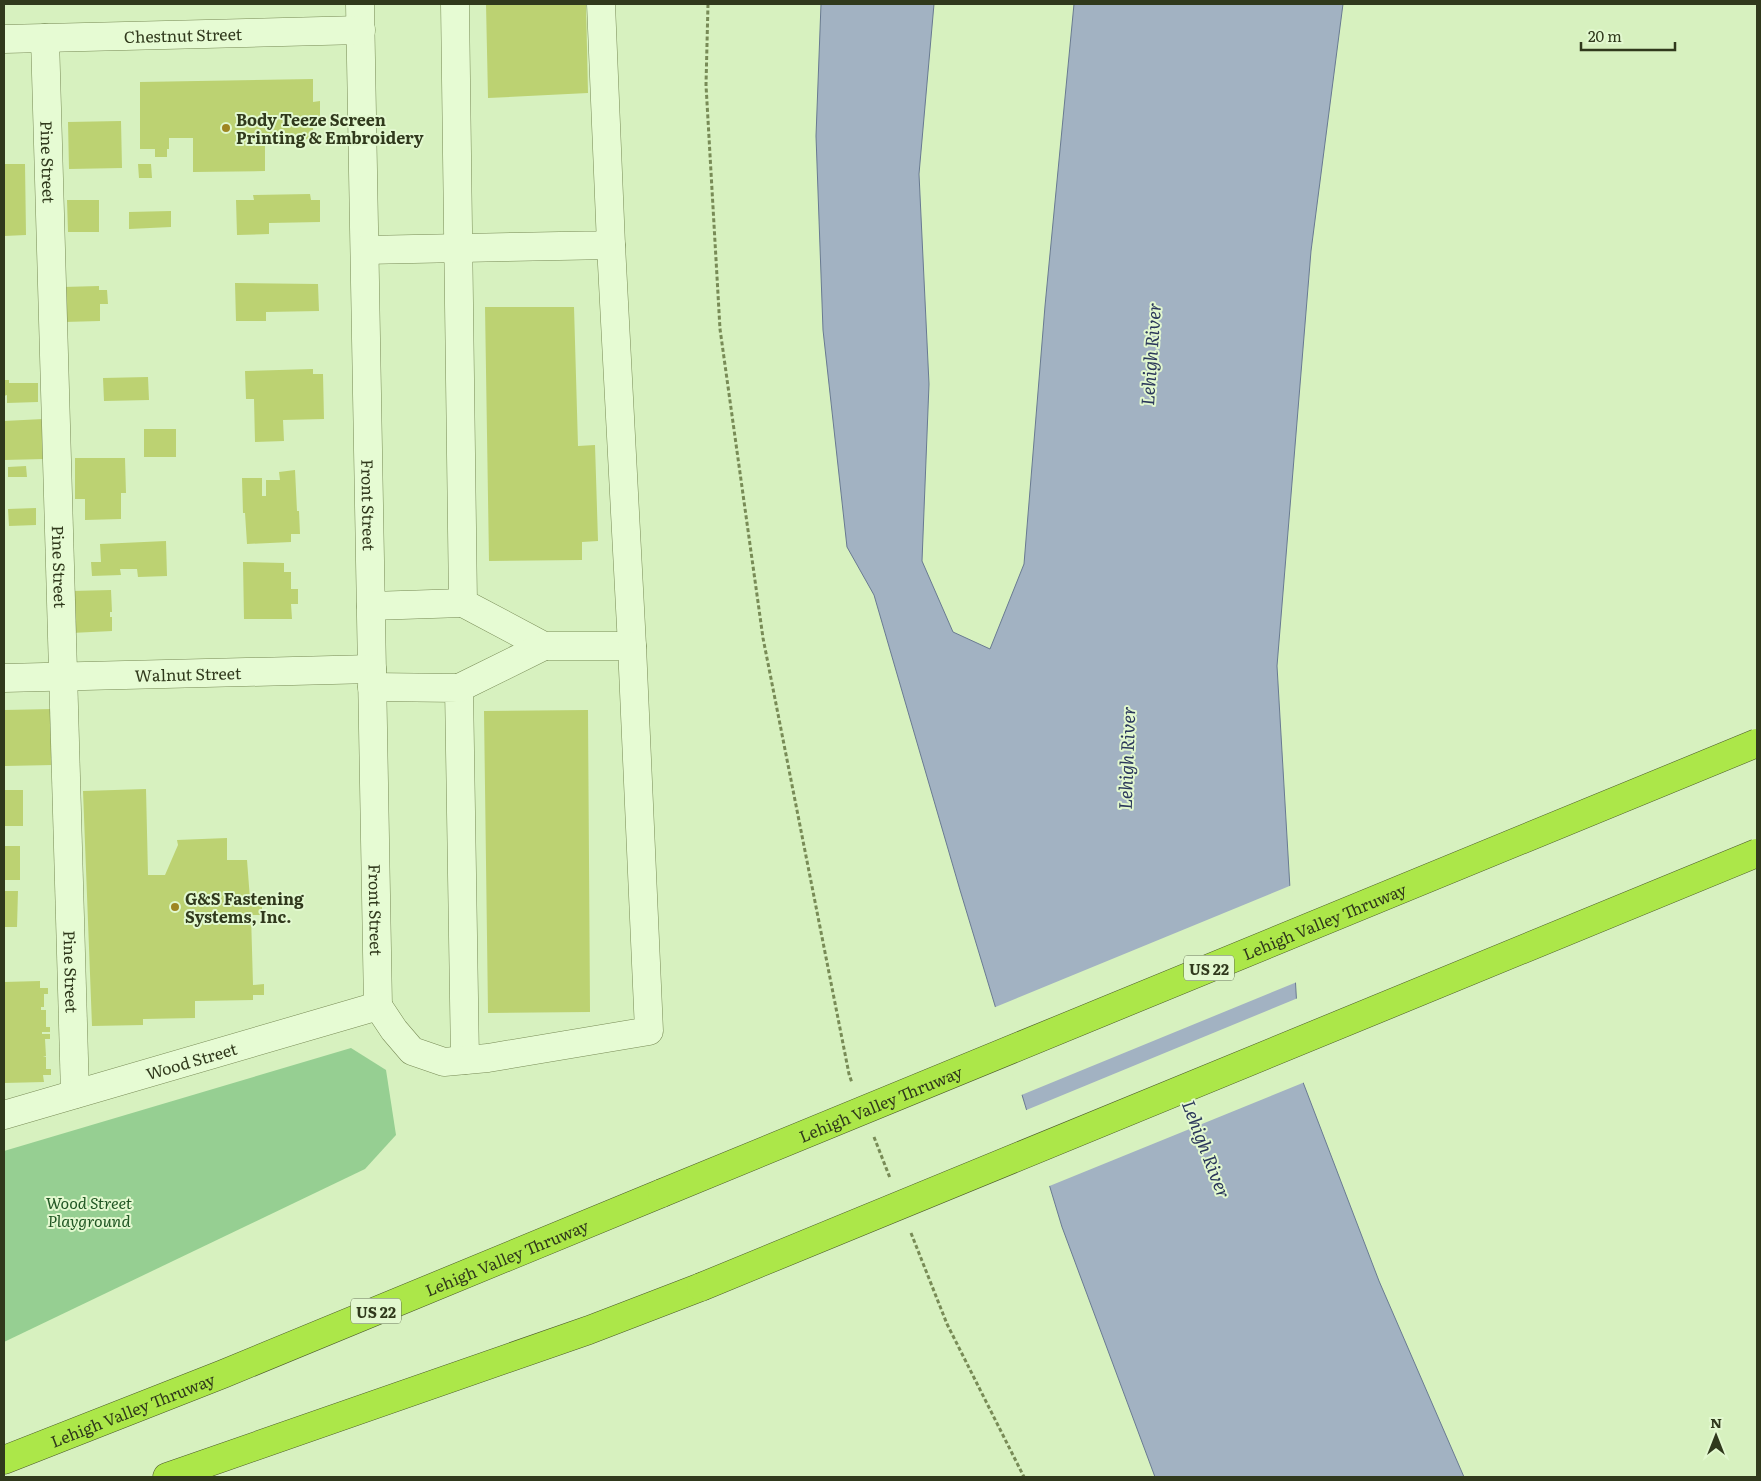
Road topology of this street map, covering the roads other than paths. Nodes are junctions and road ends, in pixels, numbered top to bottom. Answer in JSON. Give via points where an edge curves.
{"nodes":[{"id":1,"x":455,"y":4,"type":"edge"},
{"id":2,"x":601,"y":4,"type":"edge"},
{"id":3,"x":361,"y":17,"type":"edge"},
{"id":4,"x":45,"y":38,"type":"junction"},
{"id":5,"x":4,"y":39,"type":"edge"},
{"id":6,"x":611,"y":245,"type":"junction"},
{"id":7,"x":458,"y":248,"type":"junction"},
{"id":8,"x":364,"y":250,"type":"junction"},
{"id":9,"x":464,"y":603,"type":"junction"},
{"id":10,"x":371,"y":606,"type":"junction"},
{"id":11,"x":544,"y":646,"type":"junction"},
{"id":12,"x":632,"y":646,"type":"junction"},
{"id":13,"x":65,"y":676,"type":"junction"},
{"id":14,"x":4,"y":678,"type":"edge"},
{"id":15,"x":372,"y":678,"type":"junction"},
{"id":16,"x":459,"y":688,"type":"junction"},
{"id":17,"x":1757,"y":743,"type":"edge"},
{"id":18,"x":1757,"y":853,"type":"edge"},
{"id":19,"x":378,"y":1006,"type":"junction"},
{"id":20,"x":465,"y":1060,"type":"junction"},
{"id":21,"x":75,"y":1094,"type":"junction"},
{"id":22,"x":4,"y":1114,"type":"edge"},
{"id":23,"x":4,"y":1460,"type":"edge"},
{"id":24,"x":167,"y":1477,"type":"edge"}],
"edges":[{"from":1,"to":7,"type":"street"},
{"from":2,"to":6,"type":"street"},
{"from":3,"to":4,"type":"street","name":"Chestnut Street"},
{"from":3,"to":8,"type":"street","name":"Front Street"},
{"from":4,"to":5,"type":"street","name":"Chestnut Street"},
{"from":4,"to":13,"type":"street","name":"Pine Street"},
{"from":6,"to":7,"type":"street"},
{"from":6,"to":12,"type":"street"},
{"from":7,"to":8,"type":"street"},
{"from":7,"to":9,"type":"street"},
{"from":8,"to":10,"type":"street","name":"Front Street"},
{"from":9,"to":10,"type":"street"},
{"from":9,"to":11,"type":"street"},
{"from":10,"to":15,"type":"street","name":"Front Street"},
{"from":11,"to":12,"type":"street"},
{"from":11,"to":16,"type":"street"},
{"from":12,"to":20,"type":"street","via":[[649,1031]]},
{"from":13,"to":14,"type":"street","name":"Walnut Street"},
{"from":13,"to":15,"type":"street","name":"Walnut Street"},
{"from":13,"to":21,"type":"street","name":"Pine Street"},
{"from":15,"to":16,"type":"street","name":"Walnut Street"},
{"from":15,"to":19,"type":"street","name":"Front Street"},
{"from":16,"to":20,"type":"street"},
{"from":17,"to":23,"type":"highway","name":"Lehigh Valley Thruway","number":"US 22","bridge":true,"via":[[223,1374]]},
{"from":18,"to":24,"type":"highway","bridge":true,"via":[[701,1287],[589,1330]]},
{"from":19,"to":20,"type":"street","via":[[412,1051],[444,1062]]},
{"from":19,"to":21,"type":"street","name":"Wood Street"},
{"from":21,"to":22,"type":"street","name":"Wood Street"}]}
